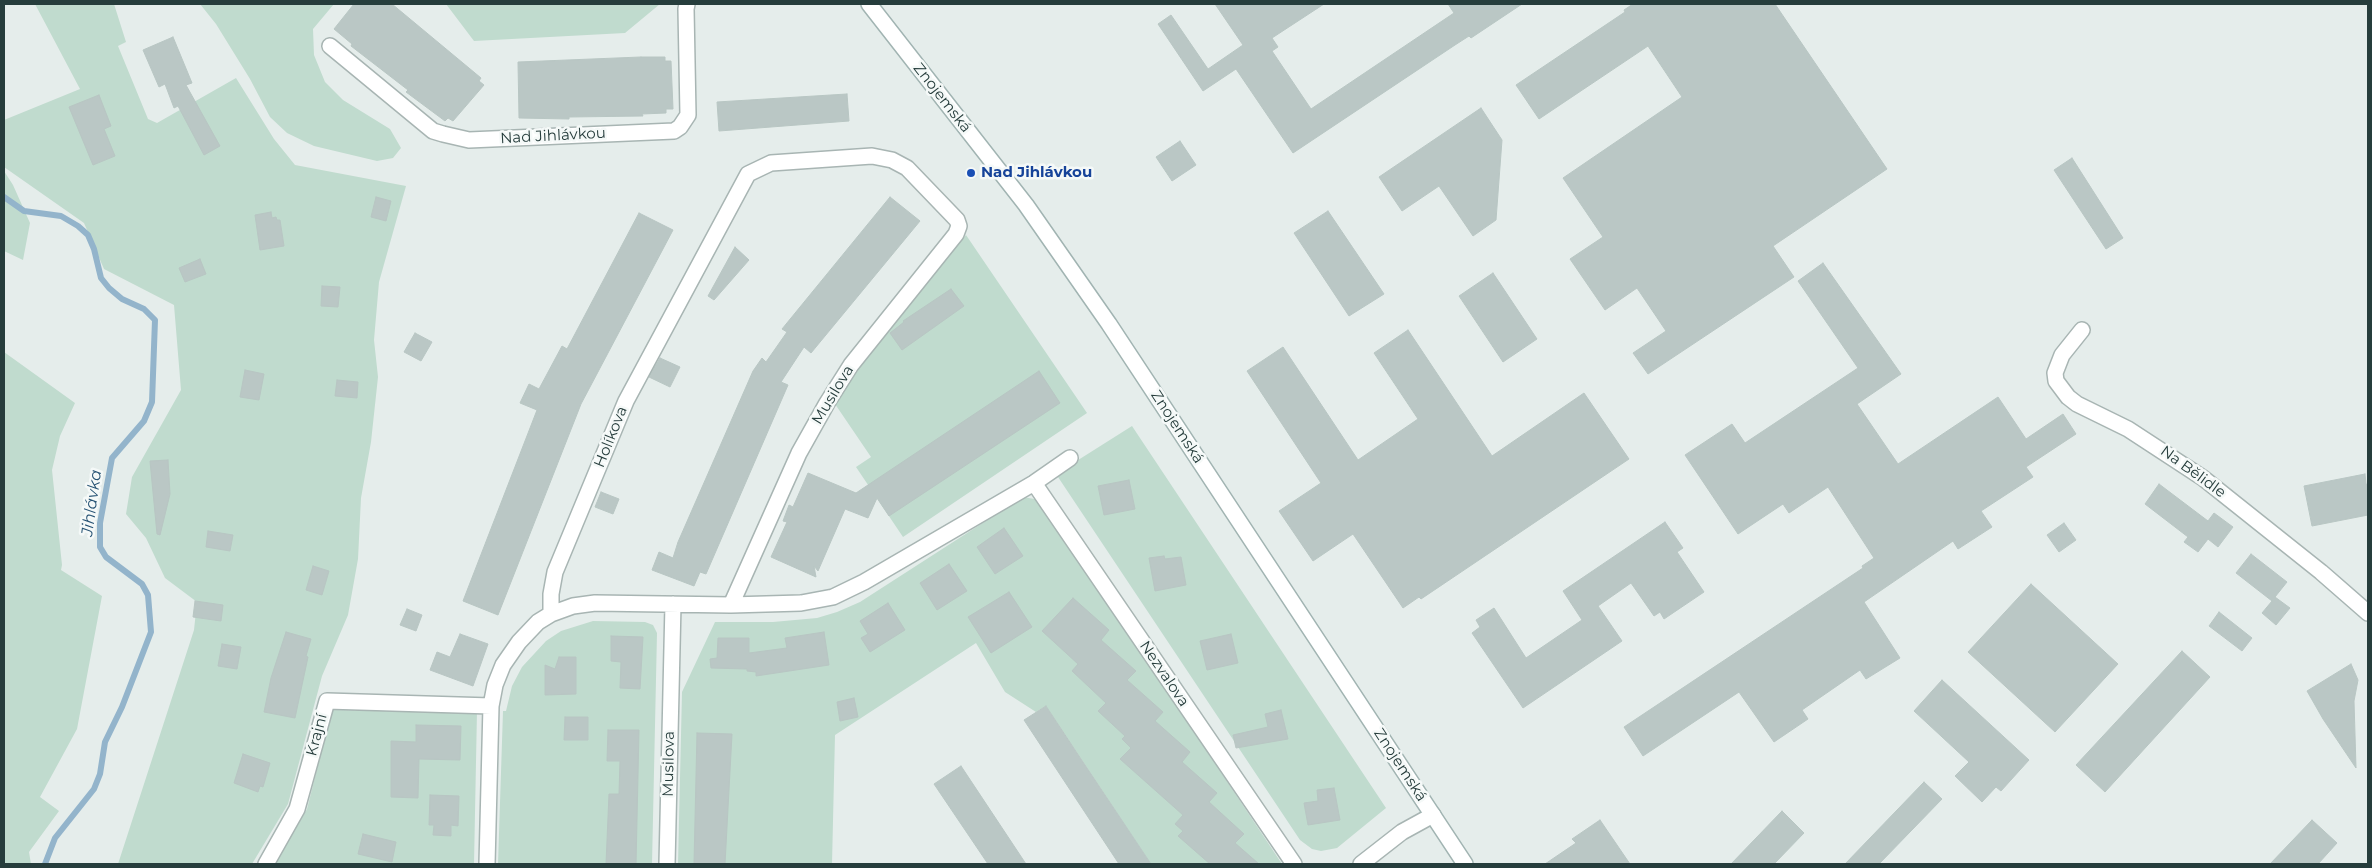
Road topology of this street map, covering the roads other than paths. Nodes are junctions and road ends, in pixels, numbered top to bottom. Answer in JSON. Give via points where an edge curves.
{"nodes":[{"id":1,"x":687,"y":4,"type":"edge"},
{"id":2,"x":869,"y":4,"type":"edge"},
{"id":3,"x":330,"y":46,"type":"dead end"},
{"id":4,"x":907,"y":168,"type":"joint"},
{"id":5,"x":2082,"y":330,"type":"dead end"},
{"id":6,"x":1070,"y":458,"type":"dead end"},
{"id":7,"x":1034,"y":483,"type":"junction"},
{"id":8,"x":673,"y":604,"type":"junction"},
{"id":9,"x":731,"y":605,"type":"junction"},
{"id":10,"x":2368,"y":613,"type":"edge"},
{"id":11,"x":551,"y":614,"type":"junction"},
{"id":12,"x":491,"y":706,"type":"junction"},
{"id":13,"x":1433,"y":815,"type":"junction"},
{"id":14,"x":266,"y":864,"type":"edge"},
{"id":15,"x":487,"y":864,"type":"edge"},
{"id":16,"x":667,"y":864,"type":"edge"},
{"id":17,"x":1294,"y":864,"type":"edge"},
{"id":18,"x":1361,"y":864,"type":"edge"},
{"id":19,"x":1465,"y":864,"type":"edge"}],
"edges":[{"from":1,"to":3,"type":"street","name":"Nad Jihlávkou","via":[[688,114],[674,131],[469,140],[443,134],[433,130]]},
{"from":2,"to":13,"type":"street","name":"Znojemská","via":[[1026,205],[1109,324]]},
{"from":4,"to":9,"type":"street","name":"Musilova","via":[[957,220],[956,234],[850,365],[799,453]]},
{"from":4,"to":11,"type":"street","name":"Holíkova","via":[[892,160],[872,156],[771,163],[748,174],[626,401],[555,572]]},
{"from":5,"to":10,"type":"street","name":"Na Bělidle","via":[[2062,355],[2055,373],[2056,381],[2068,397],[2128,429],[2203,478]]},
{"from":6,"to":7,"type":"street"},
{"from":7,"to":9,"type":"street","via":[[833,597],[801,603]]},
{"from":7,"to":17,"type":"street","name":"Nezvalova"},
{"from":8,"to":9,"type":"street"},
{"from":8,"to":11,"type":"street","via":[[595,604],[573,606]]},
{"from":8,"to":16,"type":"street","name":"Musilova"},
{"from":11,"to":12,"type":"street","via":[[538,622],[519,642],[503,665],[494,685]]},
{"from":12,"to":14,"type":"street","name":"Krajní","via":[[326,701],[297,809]]},
{"from":12,"to":15,"type":"street"},
{"from":13,"to":18,"type":"street","via":[[1402,832]]},
{"from":13,"to":19,"type":"street","name":"Znojemská"}]}
